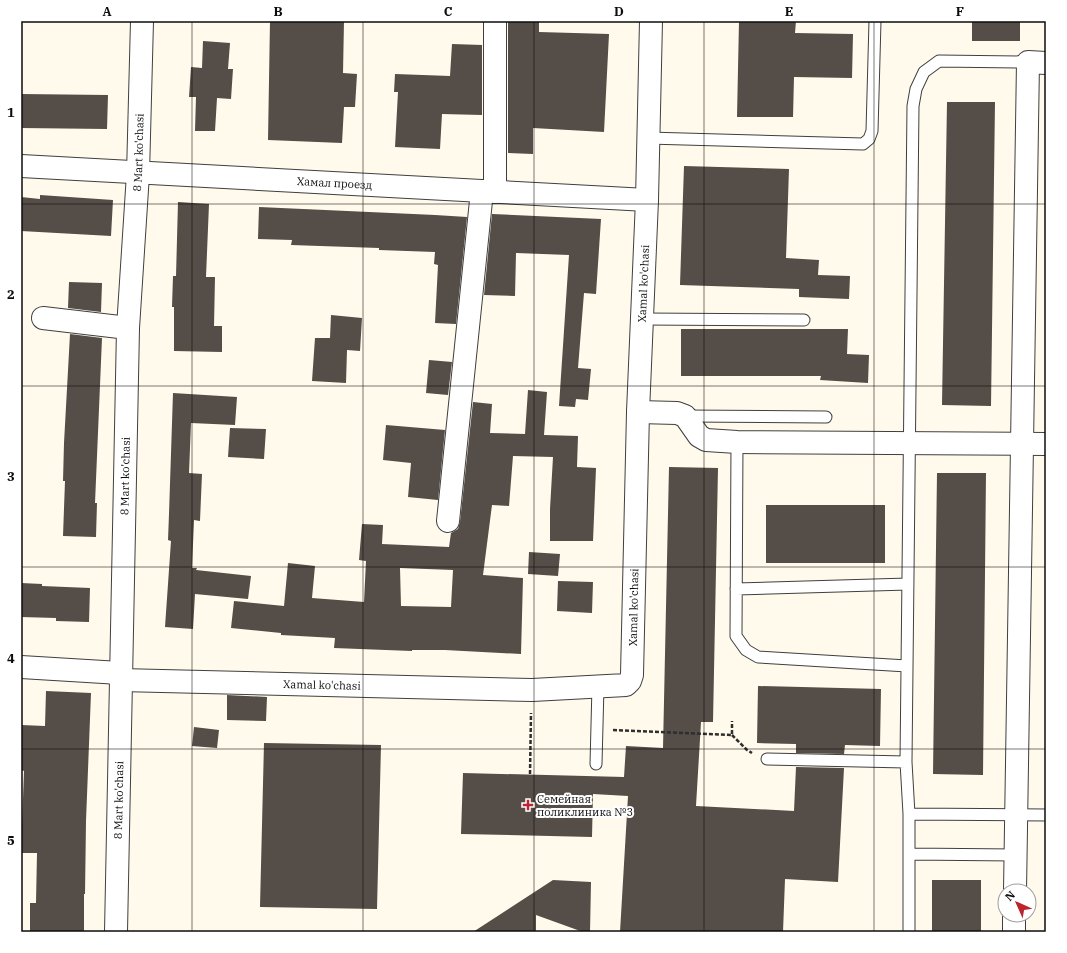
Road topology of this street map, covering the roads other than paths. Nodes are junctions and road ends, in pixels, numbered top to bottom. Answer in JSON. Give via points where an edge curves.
{"nodes":[{"id":1,"x":142,"y":21,"type":"edge"},
{"id":2,"x":495,"y":21,"type":"edge"},
{"id":3,"x":651,"y":21,"type":"edge"},
{"id":4,"x":875,"y":21,"type":"edge"},
{"id":5,"x":1037,"y":63,"type":"edge"},
{"id":6,"x":648,"y":138,"type":"junction"},
{"id":7,"x":21,"y":166,"type":"edge"},
{"id":8,"x":138,"y":174,"type":"junction"},
{"id":9,"x":488,"y":192,"type":"junction"},
{"id":10,"x":647,"y":200,"type":"junction"},
{"id":11,"x":43,"y":318,"type":"dead end"},
{"id":12,"x":642,"y":319,"type":"junction"},
{"id":13,"x":804,"y":320,"type":"dead end"},
{"id":14,"x":128,"y":328,"type":"junction"},
{"id":15,"x":638,"y":412,"type":"junction"},
{"id":16,"x":685,"y":416,"type":"junction"},
{"id":17,"x":826,"y":417,"type":"dead end"},
{"id":18,"x":738,"y":442,"type":"junction"},
{"id":19,"x":909,"y":443,"type":"junction"},
{"id":20,"x":1022,"y":444,"type":"junction"},
{"id":21,"x":1046,"y":444,"type":"edge"},
{"id":22,"x":448,"y":521,"type":"dead end"},
{"id":23,"x":908,"y":584,"type":"junction"},
{"id":24,"x":736,"y":589,"type":"junction"},
{"id":25,"x":907,"y":666,"type":"junction"},
{"id":26,"x":21,"y":667,"type":"edge"},
{"id":27,"x":120,"y":676,"type":"junction"},
{"id":28,"x":598,"y":686,"type":"junction"},
{"id":29,"x":767,"y":759,"type":"road end"},
{"id":30,"x":906,"y":762,"type":"junction"},
{"id":31,"x":596,"y":764,"type":"dead end"},
{"id":32,"x":909,"y":814,"type":"junction"},
{"id":33,"x":1016,"y":815,"type":"junction"},
{"id":34,"x":1046,"y":815,"type":"edge"},
{"id":35,"x":909,"y":854,"type":"junction"},
{"id":36,"x":1015,"y":855,"type":"junction"},
{"id":37,"x":1015,"y":883,"type":"edge"},
{"id":38,"x":116,"y":932,"type":"edge"},
{"id":39,"x":909,"y":932,"type":"edge"}],
"edges":[{"from":1,"to":8,"type":"street","name":"8 Mart ko'chasi"},
{"from":2,"to":9,"type":"street"},
{"from":3,"to":6,"type":"street","name":"Xamal ko'chasi"},
{"from":4,"to":6,"type":"lane","via":[[872,131],[869,139],[863,144]]},
{"from":5,"to":19,"type":"lane","via":[[939,61],[924,72],[916,89],[913,106]]},
{"from":5,"to":20,"type":"street"},
{"from":6,"to":10,"type":"street","name":"Xamal ko'chasi"},
{"from":7,"to":8,"type":"street","name":"Хамал проезд"},
{"from":8,"to":9,"type":"street","name":"Хамал проезд"},
{"from":8,"to":14,"type":"street","name":"8 Mart ko'chasi"},
{"from":9,"to":10,"type":"street","name":"Хамал проезд"},
{"from":9,"to":22,"type":"street"},
{"from":10,"to":12,"type":"street","name":"Xamal ko'chasi"},
{"from":11,"to":14,"type":"street"},
{"from":12,"to":13,"type":"lane"},
{"from":12,"to":15,"type":"street","name":"Xamal ko'chasi"},
{"from":14,"to":27,"type":"street","name":"8 Mart ko'chasi"},
{"from":15,"to":16,"type":"street","via":[[677,413]]},
{"from":15,"to":28,"type":"street","name":"Xamal ko'chasi","via":[[632,675],[626,685]]},
{"from":16,"to":17,"type":"lane"},
{"from":16,"to":18,"type":"street","via":[[699,436],[706,440]]},
{"from":18,"to":19,"type":"street"},
{"from":18,"to":24,"type":"lane"},
{"from":19,"to":20,"type":"street"},
{"from":19,"to":23,"type":"lane"},
{"from":20,"to":21,"type":"street"},
{"from":20,"to":33,"type":"street"},
{"from":23,"to":24,"type":"lane"},
{"from":23,"to":25,"type":"lane"},
{"from":24,"to":25,"type":"lane","via":[[736,636],[746,650],[758,657]]},
{"from":25,"to":30,"type":"lane"},
{"from":26,"to":27,"type":"street","name":"Xamal ko'chasi"},
{"from":27,"to":28,"type":"street","name":"Xamal ko'chasi","via":[[532,690]]},
{"from":27,"to":38,"type":"street","name":"8 Mart ko'chasi"},
{"from":28,"to":31,"type":"lane"},
{"from":29,"to":30,"type":"lane"},
{"from":30,"to":32,"type":"lane"},
{"from":32,"to":33,"type":"lane"},
{"from":32,"to":35,"type":"lane"},
{"from":33,"to":34,"type":"lane"},
{"from":33,"to":36,"type":"street"},
{"from":35,"to":36,"type":"lane"},
{"from":35,"to":39,"type":"lane"},
{"from":36,"to":37,"type":"street"}]}
